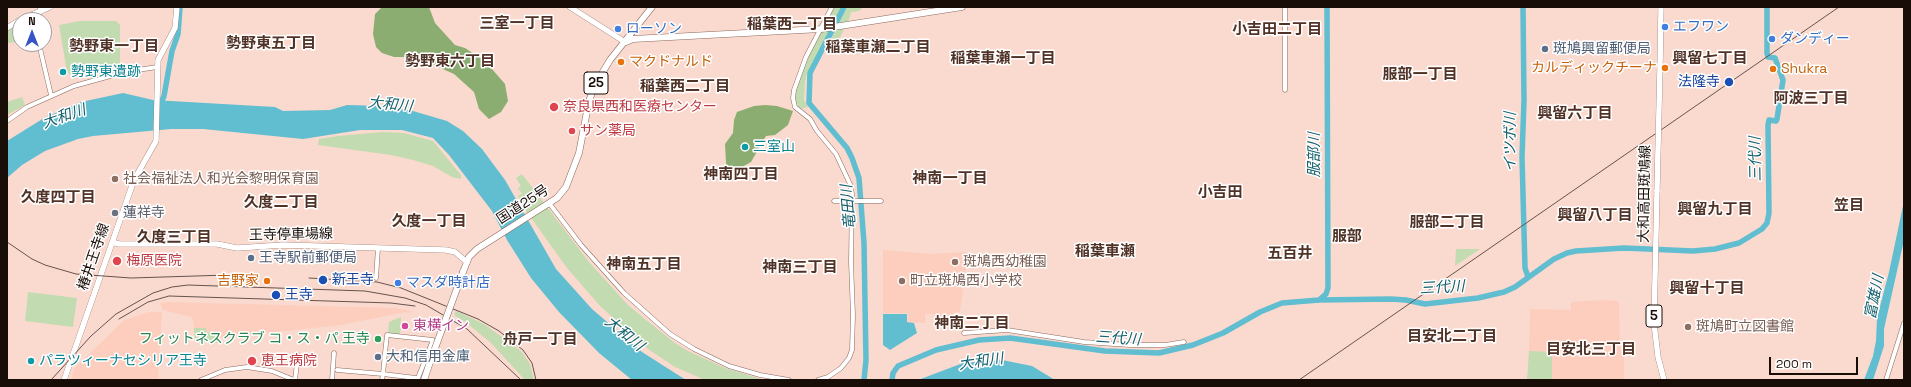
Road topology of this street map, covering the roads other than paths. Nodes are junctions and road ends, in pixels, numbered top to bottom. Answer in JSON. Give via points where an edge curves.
{"nodes":[{"id":1,"x":50,"y":7,"type":"edge"},
{"id":2,"x":177,"y":7,"type":"edge"},
{"id":3,"x":570,"y":7,"type":"edge"},
{"id":4,"x":652,"y":7,"type":"edge"},
{"id":5,"x":832,"y":7,"type":"edge"},
{"id":6,"x":962,"y":7,"type":"edge"},
{"id":7,"x":1285,"y":7,"type":"edge"},
{"id":8,"x":1661,"y":7,"type":"edge"},
{"id":9,"x":40,"y":9,"type":"edge"},
{"id":10,"x":823,"y":29,"type":"junction"},
{"id":11,"x":684,"y":31,"type":"dead end"},
{"id":12,"x":644,"y":39,"type":"junction"},
{"id":13,"x":662,"y":39,"type":"junction"},
{"id":14,"x":625,"y":42,"type":"junction"},
{"id":15,"x":42,"y":52,"type":"edge"},
{"id":16,"x":157,"y":70,"type":"junction"},
{"id":17,"x":1285,"y":90,"type":"dead end"},
{"id":18,"x":51,"y":96,"type":"junction"},
{"id":19,"x":7,"y":121,"type":"edge"},
{"id":20,"x":834,"y":201,"type":"dead end"},
{"id":21,"x":852,"y":201,"type":"junction"},
{"id":22,"x":881,"y":201,"type":"dead end"},
{"id":23,"x":549,"y":203,"type":"junction"},
{"id":24,"x":112,"y":242,"type":"junction"},
{"id":25,"x":378,"y":248,"type":"junction"},
{"id":26,"x":467,"y":262,"type":"junction"},
{"id":27,"x":376,"y":278,"type":"dead end"},
{"id":28,"x":1904,"y":323,"type":"edge"},
{"id":29,"x":964,"y":333,"type":"dead end"},
{"id":30,"x":1184,"y":342,"type":"dead end"},
{"id":31,"x":334,"y":353,"type":"dead end"},
{"id":32,"x":298,"y":355,"type":"dead end"},
{"id":33,"x":337,"y":370,"type":"dead end"},
{"id":34,"x":383,"y":374,"type":"junction"},
{"id":35,"x":64,"y":380,"type":"edge"},
{"id":36,"x":201,"y":380,"type":"edge"},
{"id":37,"x":295,"y":380,"type":"edge"},
{"id":38,"x":332,"y":380,"type":"edge"},
{"id":39,"x":382,"y":380,"type":"edge"},
{"id":40,"x":424,"y":380,"type":"edge"},
{"id":41,"x":789,"y":380,"type":"edge"},
{"id":42,"x":818,"y":380,"type":"edge"},
{"id":43,"x":1664,"y":380,"type":"edge"},
{"id":44,"x":1886,"y":380,"type":"edge"}],
"edges":[{"from":1,"to":9,"type":"main road"},
{"from":2,"to":16,"type":"main road","name":"椿井王寺線","via":[[175,28],[160,56]]},
{"from":3,"to":14,"type":"main road"},
{"from":4,"to":14,"type":"highway","name":"国道25号","number":"25"},
{"from":5,"to":10,"type":"street"},
{"from":6,"to":10,"type":"highway"},
{"from":7,"to":17,"type":"street"},
{"from":8,"to":43,"type":"main road","name":"大和高田斑鳩線","number":"5","bridge":true,"via":[[1654,323]]},
{"from":10,"to":13,"type":"highway"},
{"from":10,"to":21,"type":"street","via":[[806,57],[794,90],[793,102],[836,154],[850,184]]},
{"from":11,"to":12,"type":"highway","via":[[682,34],[650,36]]},
{"from":12,"to":13,"type":"highway"},
{"from":12,"to":14,"type":"highway"},
{"from":13,"to":14,"type":"highway"},
{"from":14,"to":23,"type":"highway","name":"国道25号","number":"25","via":[[610,60],[595,85],[572,173],[562,193]]},
{"from":15,"to":18,"type":"street"},
{"from":16,"to":18,"type":"street","via":[[94,80]]},
{"from":16,"to":24,"type":"main road","name":"椿井王寺線","via":[[156,141],[134,180]]},
{"from":18,"to":19,"type":"street","via":[[27,107]]},
{"from":20,"to":21,"type":"street"},
{"from":21,"to":22,"type":"street"},
{"from":21,"to":42,"type":"street","via":[[852,350],[841,368]]},
{"from":23,"to":26,"type":"highway","name":"国道25号","number":"25","via":[[472,253]]},
{"from":23,"to":41,"type":"street","via":[[581,245],[624,293],[670,334],[729,366]]},
{"from":24,"to":25,"type":"main road","name":"王寺停車場線","via":[[217,244],[237,248],[282,245]]},
{"from":24,"to":35,"type":"main road","name":"椿井王寺線"},
{"from":25,"to":26,"type":"main road","name":"王寺停車場線","via":[[449,250]]},
{"from":25,"to":27,"type":"street"},
{"from":26,"to":40,"type":"highway","name":"国道25号","number":"25","bridge":true},
{"from":28,"to":44,"type":"street"},
{"from":29,"to":30,"type":"street","via":[[1012,331],[1084,342],[1130,345]]},
{"from":31,"to":38,"type":"street"},
{"from":32,"to":37,"type":"street"},
{"from":33,"to":34,"type":"street"},
{"from":34,"to":34,"type":"street","via":[[387,335],[433,340],[419,377]]},
{"from":34,"to":39,"type":"street"},
{"from":36,"to":37,"type":"street","via":[[225,370],[247,367],[272,371]]}]}
